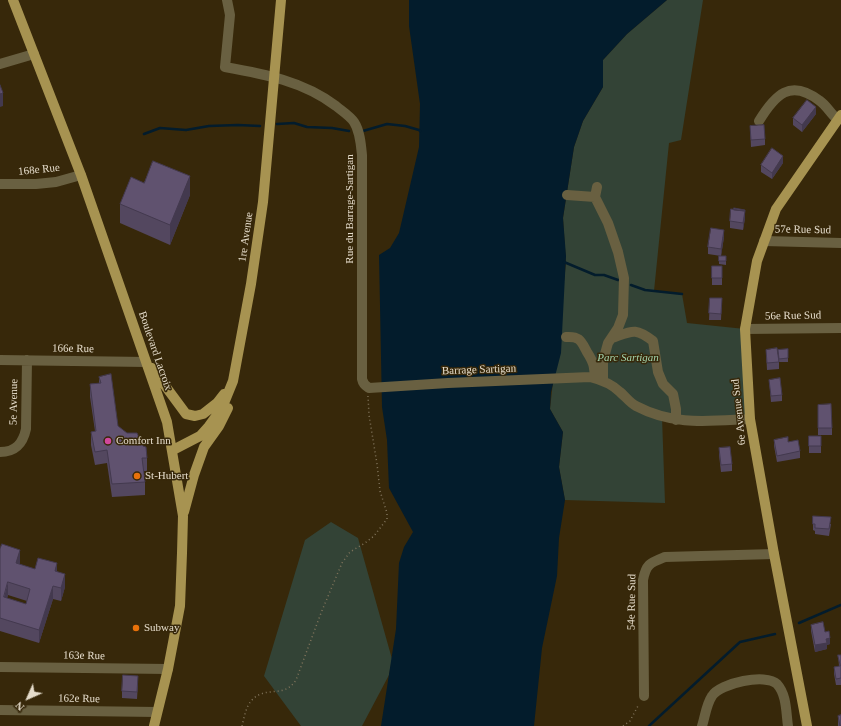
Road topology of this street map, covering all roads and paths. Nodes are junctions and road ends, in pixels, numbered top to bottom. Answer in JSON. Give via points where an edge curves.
{"nodes":[{"id":1,"x":13,"y":0,"type":"edge"},
{"id":2,"x":227,"y":0,"type":"edge"},
{"id":3,"x":281,"y":0,"type":"edge"},
{"id":4,"x":34,"y":54,"type":"junction"},
{"id":5,"x":0,"y":64,"type":"edge"},
{"id":6,"x":274,"y":76,"type":"junction"},
{"id":7,"x":839,"y":117,"type":"edge"},
{"id":8,"x":759,"y":121,"type":"dead end"},
{"id":9,"x":81,"y":175,"type":"junction"},
{"id":10,"x":0,"y":184,"type":"edge"},
{"id":11,"x":597,"y":187,"type":"dead end"},
{"id":12,"x":567,"y":195,"type":"dead end"},
{"id":13,"x":595,"y":197,"type":"junction"},
{"id":14,"x":764,"y":241,"type":"junction"},
{"id":15,"x":841,"y":243,"type":"edge"},
{"id":16,"x":841,"y":328,"type":"edge"},
{"id":17,"x":745,"y":329,"type":"junction"},
{"id":18,"x":566,"y":337,"type":"dead end"},
{"id":19,"x":612,"y":338,"type":"junction"},
{"id":20,"x":0,"y":360,"type":"edge"},
{"id":21,"x":27,"y":360,"type":"junction"},
{"id":22,"x":146,"y":362,"type":"junction"},
{"id":23,"x":596,"y":379,"type":"junction"},
{"id":24,"x":233,"y":381,"type":"junction"},
{"id":25,"x":368,"y":387,"type":"junction"},
{"id":26,"x":750,"y":419,"type":"junction"},
{"id":27,"x":676,"y":420,"type":"junction"},
{"id":28,"x":172,"y":450,"type":"junction"},
{"id":29,"x":0,"y":452,"type":"edge"},
{"id":30,"x":183,"y":516,"type":"junction"},
{"id":31,"x":774,"y":554,"type":"junction"},
{"id":32,"x":0,"y":667,"type":"edge"},
{"id":33,"x":168,"y":669,"type":"junction"},
{"id":34,"x":644,"y":696,"type":"joint"},
{"id":35,"x":0,"y":710,"type":"edge"},
{"id":36,"x":157,"y":712,"type":"junction"},
{"id":37,"x":154,"y":726,"type":"edge"},
{"id":38,"x":242,"y":726,"type":"edge"},
{"id":39,"x":623,"y":726,"type":"edge"},
{"id":40,"x":702,"y":726,"type":"edge"},
{"id":41,"x":788,"y":726,"type":"edge"},
{"id":42,"x":807,"y":726,"type":"edge"}],
"edges":[{"from":1,"to":4,"type":"main road","name":"Boulevard Lacroix"},
{"from":2,"to":6,"type":"street","name":"Rue du Barrage-Sartigan","via":[[230,15],[224,67]]},
{"from":3,"to":6,"type":"main road","name":"1re Avenue"},
{"from":4,"to":5,"type":"street"},
{"from":4,"to":9,"type":"main road","name":"Boulevard Lacroix"},
{"from":6,"to":24,"type":"main road","name":"1re Avenue","via":[[263,202]]},
{"from":6,"to":25,"type":"street","name":"Rue du Barrage-Sartigan","via":[[327,99],[355,123],[360,138],[362,379]]},
{"from":7,"to":8,"type":"street","via":[[821,101],[804,91],[788,90],[778,95]]},
{"from":7,"to":14,"type":"main road","name":"6e Avenue Sud","via":[[776,208]]},
{"from":9,"to":10,"type":"street","name":"168e Rue","via":[[56,182]]},
{"from":9,"to":22,"type":"main road","name":"Boulevard Lacroix"},
{"from":11,"to":13,"type":"street"},
{"from":12,"to":13,"type":"street"},
{"from":13,"to":19,"type":"street","via":[[608,223],[624,278],[623,315]]},
{"from":14,"to":15,"type":"street","name":"57e Rue Sud"},
{"from":14,"to":17,"type":"main road","name":"6e Avenue Sud","via":[[756,261]]},
{"from":16,"to":17,"type":"street","name":"56e Rue Sud"},
{"from":17,"to":26,"type":"main road","name":"6e Avenue Sud"},
{"from":18,"to":23,"type":"street","via":[[582,341],[593,361]]},
{"from":19,"to":23,"type":"street"},
{"from":19,"to":27,"type":"street","via":[[631,331],[642,332],[653,341],[658,372],[663,384],[673,394]]},
{"from":20,"to":21,"type":"street","name":"166e Rue"},
{"from":21,"to":22,"type":"street","name":"166e Rue"},
{"from":21,"to":29,"type":"street","name":"5e Avenue","via":[[26,429],[21,443],[16,448]]},
{"from":22,"to":24,"type":"main road","via":[[186,414],[195,416],[204,414],[217,403]]},
{"from":22,"to":28,"type":"main road","name":"Boulevard Lacroix","via":[[167,422]]},
{"from":23,"to":25,"type":"street","name":"Barrage Sartigan"},
{"from":23,"to":27,"type":"street","via":[[619,390],[634,406]]},
{"from":24,"to":28,"type":"main road","name":"1re Avenue","via":[[222,408],[210,426],[200,436]]},
{"from":24,"to":30,"type":"main road","via":[[230,403],[220,426],[204,447]]},
{"from":25,"to":38,"type":"path","via":[[369,415],[380,491],[387,519],[374,536],[350,552],[342,563],[292,687],[270,691],[252,700]]},
{"from":26,"to":27,"type":"street","via":[[698,422]]},
{"from":26,"to":31,"type":"main road","name":"6e Avenue Sud"},
{"from":28,"to":30,"type":"main road","name":"Boulevard Lacroix"},
{"from":30,"to":33,"type":"main road","name":"Boulevard Lacroix","via":[[180,606]]},
{"from":31,"to":34,"type":"street","name":"54e Rue Sud","via":[[665,557],[645,569]]},
{"from":31,"to":42,"type":"main road","name":"6e Avenue Sud"},
{"from":32,"to":33,"type":"street","name":"163e Rue"},
{"from":33,"to":36,"type":"main road","name":"Boulevard Lacroix"},
{"from":34,"to":39,"type":"path","via":[[630,721]]},
{"from":35,"to":36,"type":"street","name":"162e Rue"},
{"from":36,"to":37,"type":"main road","name":"Boulevard Lacroix"},
{"from":40,"to":41,"type":"street","via":[[712,696],[725,686],[768,679],[777,684],[782,692]]}]}
